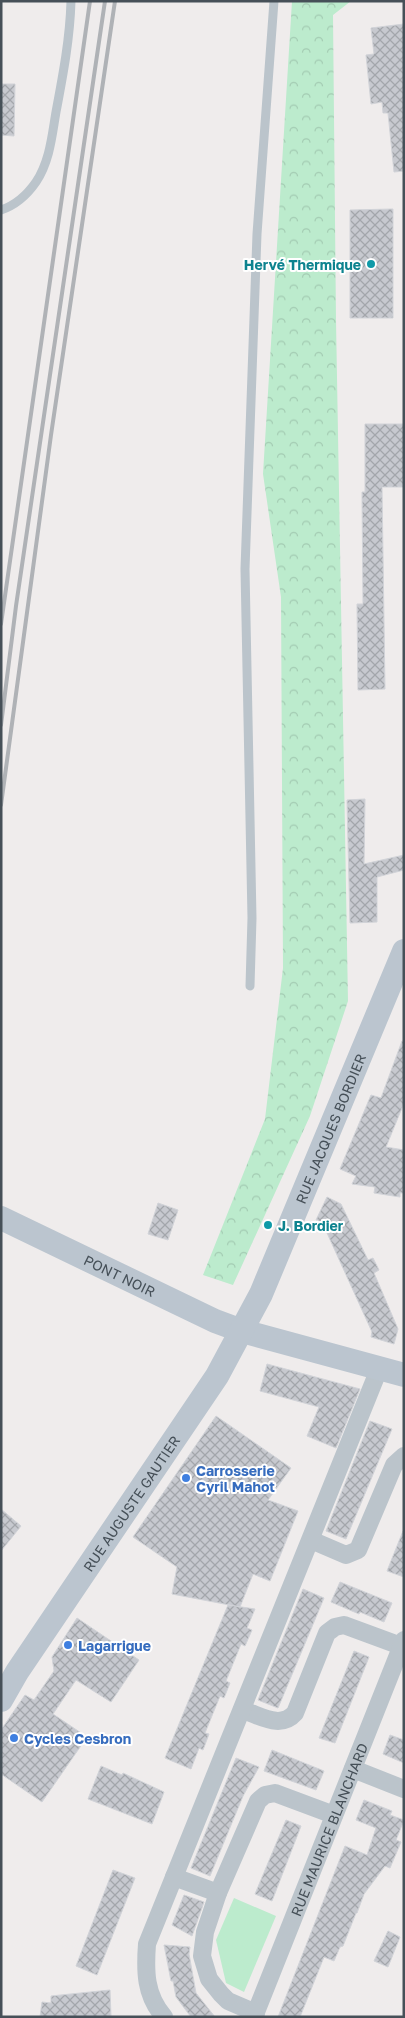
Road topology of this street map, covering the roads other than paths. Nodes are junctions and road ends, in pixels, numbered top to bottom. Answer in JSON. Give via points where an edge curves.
{"nodes":[{"id":1,"x":71,"y":1,"type":"edge"},
{"id":2,"x":274,"y":1,"type":"edge"},
{"id":3,"x":1,"y":210,"type":"edge"},
{"id":4,"x":404,"y":951,"type":"edge"},
{"id":5,"x":250,"y":986,"type":"dead end"},
{"id":6,"x":1,"y":1218,"type":"edge"},
{"id":7,"x":242,"y":1331,"type":"junction"},
{"id":8,"x":379,"y":1369,"type":"junction"},
{"id":9,"x":404,"y":1375,"type":"edge"},
{"id":10,"x":404,"y":1456,"type":"edge"},
{"id":11,"x":311,"y":1540,"type":"junction"},
{"id":12,"x":403,"y":1643,"type":"edge"},
{"id":13,"x":9,"y":1681,"type":"edge"},
{"id":14,"x":1,"y":1700,"type":"edge"},
{"id":15,"x":242,"y":1710,"type":"junction"},
{"id":16,"x":353,"y":1769,"type":"junction"},
{"id":17,"x":404,"y":1789,"type":"edge"},
{"id":18,"x":334,"y":1815,"type":"junction"},
{"id":19,"x":174,"y":1877,"type":"junction"},
{"id":20,"x":218,"y":1893,"type":"junction"},
{"id":21,"x":255,"y":2015,"type":"edge"},
{"id":22,"x":164,"y":2017,"type":"edge"}],
"edges":[{"from":1,"to":3,"type":"lane","via":[[63,77],[44,166],[24,197],[10,208]]},
{"from":2,"to":5,"type":"lane","via":[[257,234],[245,569],[252,918]]},
{"from":4,"to":7,"type":"street","name":"RUE JACQUES BORDIER","via":[[261,1294]]},
{"from":6,"to":7,"type":"street","name":"PONT NOIR"},
{"from":7,"to":8,"type":"street","name":"PONT NOIR"},
{"from":7,"to":13,"type":"street","name":"RUE AUGUSTE GAUTIER","via":[[217,1376]]},
{"from":8,"to":9,"type":"street","name":"PONT NOIR"},
{"from":8,"to":11,"type":"street"},
{"from":10,"to":11,"type":"street","via":[[394,1465],[358,1550],[346,1555]]},
{"from":11,"to":15,"type":"street"},
{"from":12,"to":15,"type":"street","via":[[344,1625],[335,1627],[328,1633],[291,1717],[276,1722]]},
{"from":12,"to":16,"type":"street","name":"RUE MAURICE BLANCHARD"},
{"from":13,"to":14,"type":"street","name":"RUE AUGUSTE GAUTIER"},
{"from":15,"to":19,"type":"street"},
{"from":16,"to":17,"type":"street"},
{"from":16,"to":18,"type":"street","name":"RUE MAURICE BLANCHARD"},
{"from":18,"to":20,"type":"street","via":[[275,1792],[265,1795],[258,1802]]},
{"from":18,"to":21,"type":"street","name":"RUE MAURICE BLANCHARD"},
{"from":19,"to":20,"type":"street"},
{"from":19,"to":22,"type":"street","via":[[147,1944],[145,1972],[148,1989]]},
{"from":20,"to":21,"type":"street","via":[[203,1944],[205,1968],[209,1979],[228,2001]]}]}
